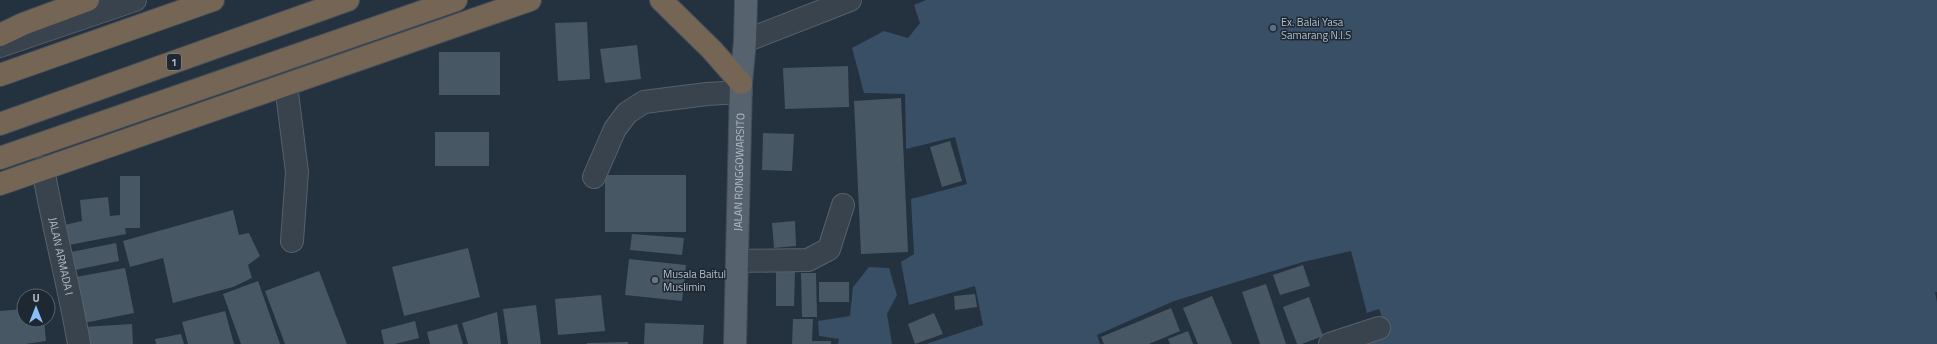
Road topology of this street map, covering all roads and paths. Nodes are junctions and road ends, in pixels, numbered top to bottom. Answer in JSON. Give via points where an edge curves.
{"nodes":[{"id":1,"x":88,"y":0,"type":"edge"},
{"id":2,"x":135,"y":0,"type":"edge"},
{"id":3,"x":213,"y":0,"type":"edge"},
{"id":4,"x":348,"y":0,"type":"edge"},
{"id":5,"x":456,"y":0,"type":"edge"},
{"id":6,"x":530,"y":0,"type":"edge"},
{"id":7,"x":661,"y":0,"type":"edge"},
{"id":8,"x":746,"y":0,"type":"edge"},
{"id":9,"x":850,"y":0,"type":"edge"},
{"id":10,"x":1,"y":41,"type":"edge"},
{"id":11,"x":745,"y":41,"type":"junction"},
{"id":12,"x":0,"y":75,"type":"edge"},
{"id":13,"x":286,"y":85,"type":"junction"},
{"id":14,"x":741,"y":88,"type":"junction"},
{"id":15,"x":0,"y":124,"type":"edge"},
{"id":16,"x":0,"y":158,"type":"edge"},
{"id":17,"x":43,"y":168,"type":"junction"},
{"id":18,"x":594,"y":177,"type":"dead end"},
{"id":19,"x":0,"y":184,"type":"edge"},
{"id":20,"x":843,"y":205,"type":"dead end"},
{"id":21,"x":292,"y":241,"type":"dead end"},
{"id":22,"x":737,"y":262,"type":"junction"},
{"id":23,"x":1379,"y":328,"type":"dead end"},
{"id":24,"x":79,"y":344,"type":"edge"},
{"id":25,"x":735,"y":344,"type":"edge"},
{"id":26,"x":1330,"y":344,"type":"edge"}],
"edges":[{"from":1,"to":10,"type":"highway","via":[[23,24]]},
{"from":2,"to":10,"type":"street"},
{"from":3,"to":12,"type":"highway"},
{"from":4,"to":15,"type":"highway","number":"1"},
{"from":5,"to":16,"type":"highway"},
{"from":6,"to":13,"type":"highway"},
{"from":7,"to":14,"type":"highway","via":[[712,50]]},
{"from":8,"to":11,"type":"main road","name":"JALAN RONGGOWARSITO"},
{"from":9,"to":11,"type":"street"},
{"from":11,"to":14,"type":"main road","name":"JALAN RONGGOWARSITO"},
{"from":13,"to":17,"type":"highway"},
{"from":13,"to":21,"type":"street","via":[[297,172]]},
{"from":14,"to":18,"type":"street","via":[[644,102],[628,113],[615,129]]},
{"from":14,"to":22,"type":"main road","name":"JALAN RONGGOWARSITO"},
{"from":17,"to":19,"type":"highway"},
{"from":17,"to":24,"type":"street","name":"JALAN ARMADA I"},
{"from":20,"to":22,"type":"street","via":[[829,249],[808,260]]},
{"from":22,"to":25,"type":"main road","name":"JALAN RONGGOWARSITO"},
{"from":23,"to":26,"type":"street"}]}
